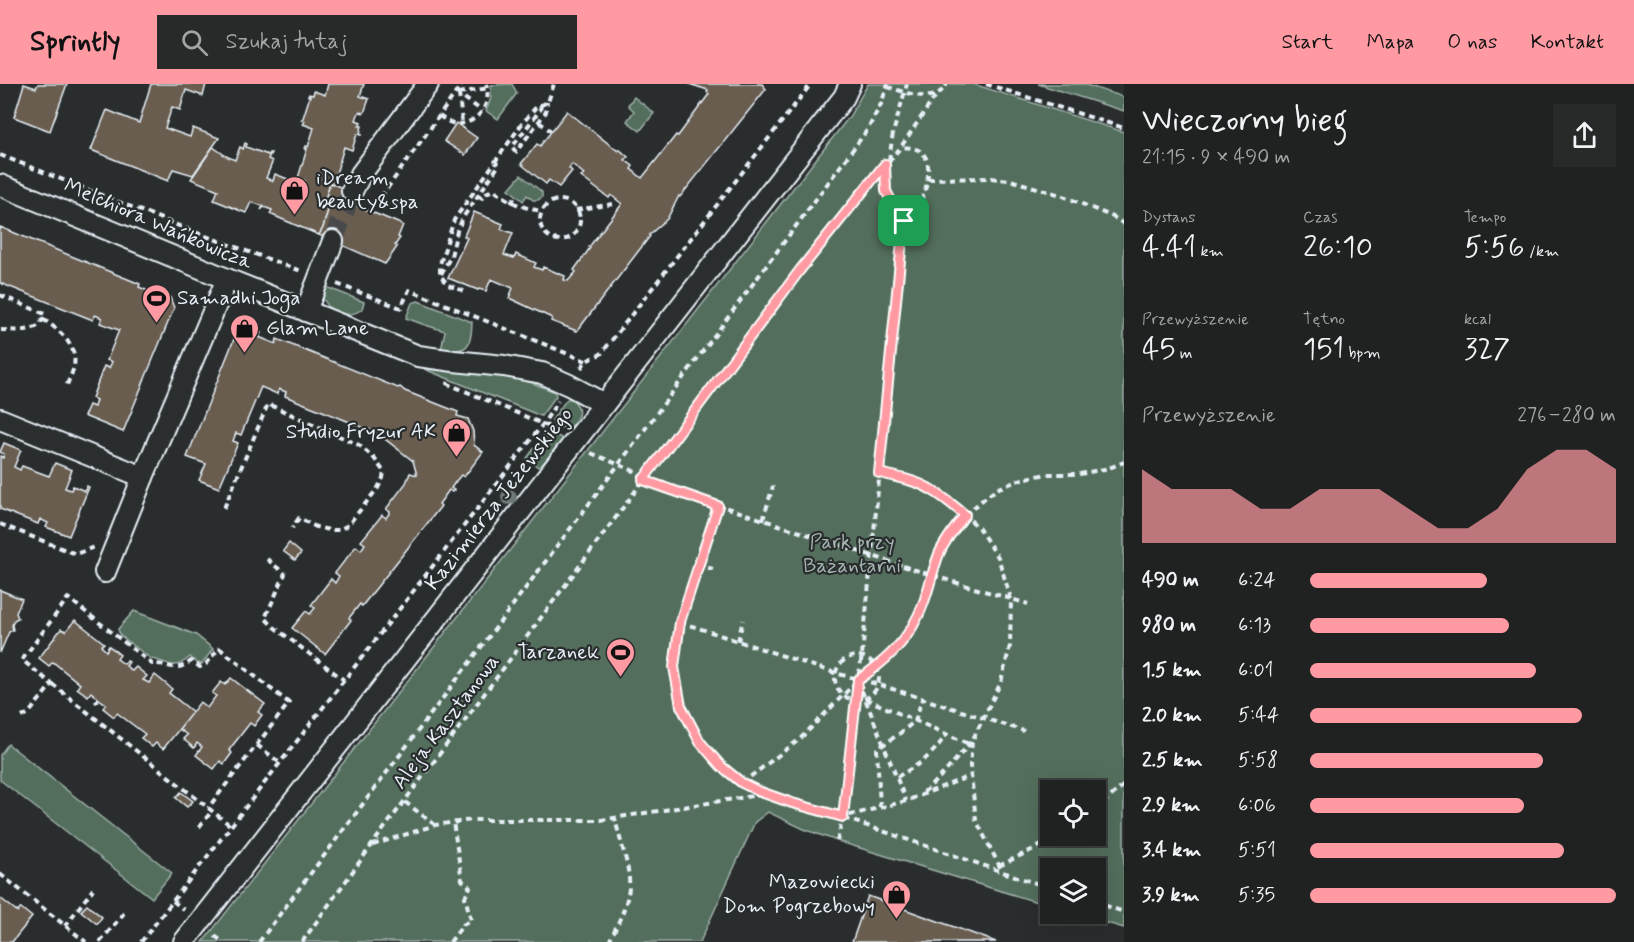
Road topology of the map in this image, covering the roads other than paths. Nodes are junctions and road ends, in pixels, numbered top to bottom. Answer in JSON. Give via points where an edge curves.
{"nodes":[{"id":1,"x":428,"y":84,"type":"edge"},
{"id":2,"x":850,"y":84,"type":"edge"},
{"id":3,"x":0,"y":185,"type":"edge"},
{"id":4,"x":352,"y":191,"type":"tunnel mouth"},
{"id":5,"x":333,"y":241,"type":"tunnel mouth"},
{"id":6,"x":227,"y":279,"type":"junction"},
{"id":7,"x":306,"y":311,"type":"junction"},
{"id":8,"x":604,"y":404,"type":"junction"},
{"id":9,"x":0,"y":419,"type":"edge"},
{"id":10,"x":143,"y":477,"type":"junction"},
{"id":11,"x":105,"y":572,"type":"dead end"},
{"id":12,"x":184,"y":942,"type":"edge"}],
"edges":[{"from":1,"to":4,"type":"street"},
{"from":2,"to":8,"type":"street","name":"Kazimierza Jeżewskiego","via":[[844,98]]},
{"from":3,"to":6,"type":"street","name":"Melchiora Wańkowicza"},
{"from":5,"to":7,"type":"street"},
{"from":6,"to":7,"type":"street","name":"Melchiora Wańkowicza"},
{"from":6,"to":10,"type":"street"},
{"from":7,"to":8,"type":"street","name":"Melchiora Wańkowicza","via":[[418,356],[542,373]]},
{"from":8,"to":12,"type":"street","name":"Kazimierza Jeżewskiego"},
{"from":9,"to":10,"type":"street"},
{"from":10,"to":11,"type":"street"}]}
